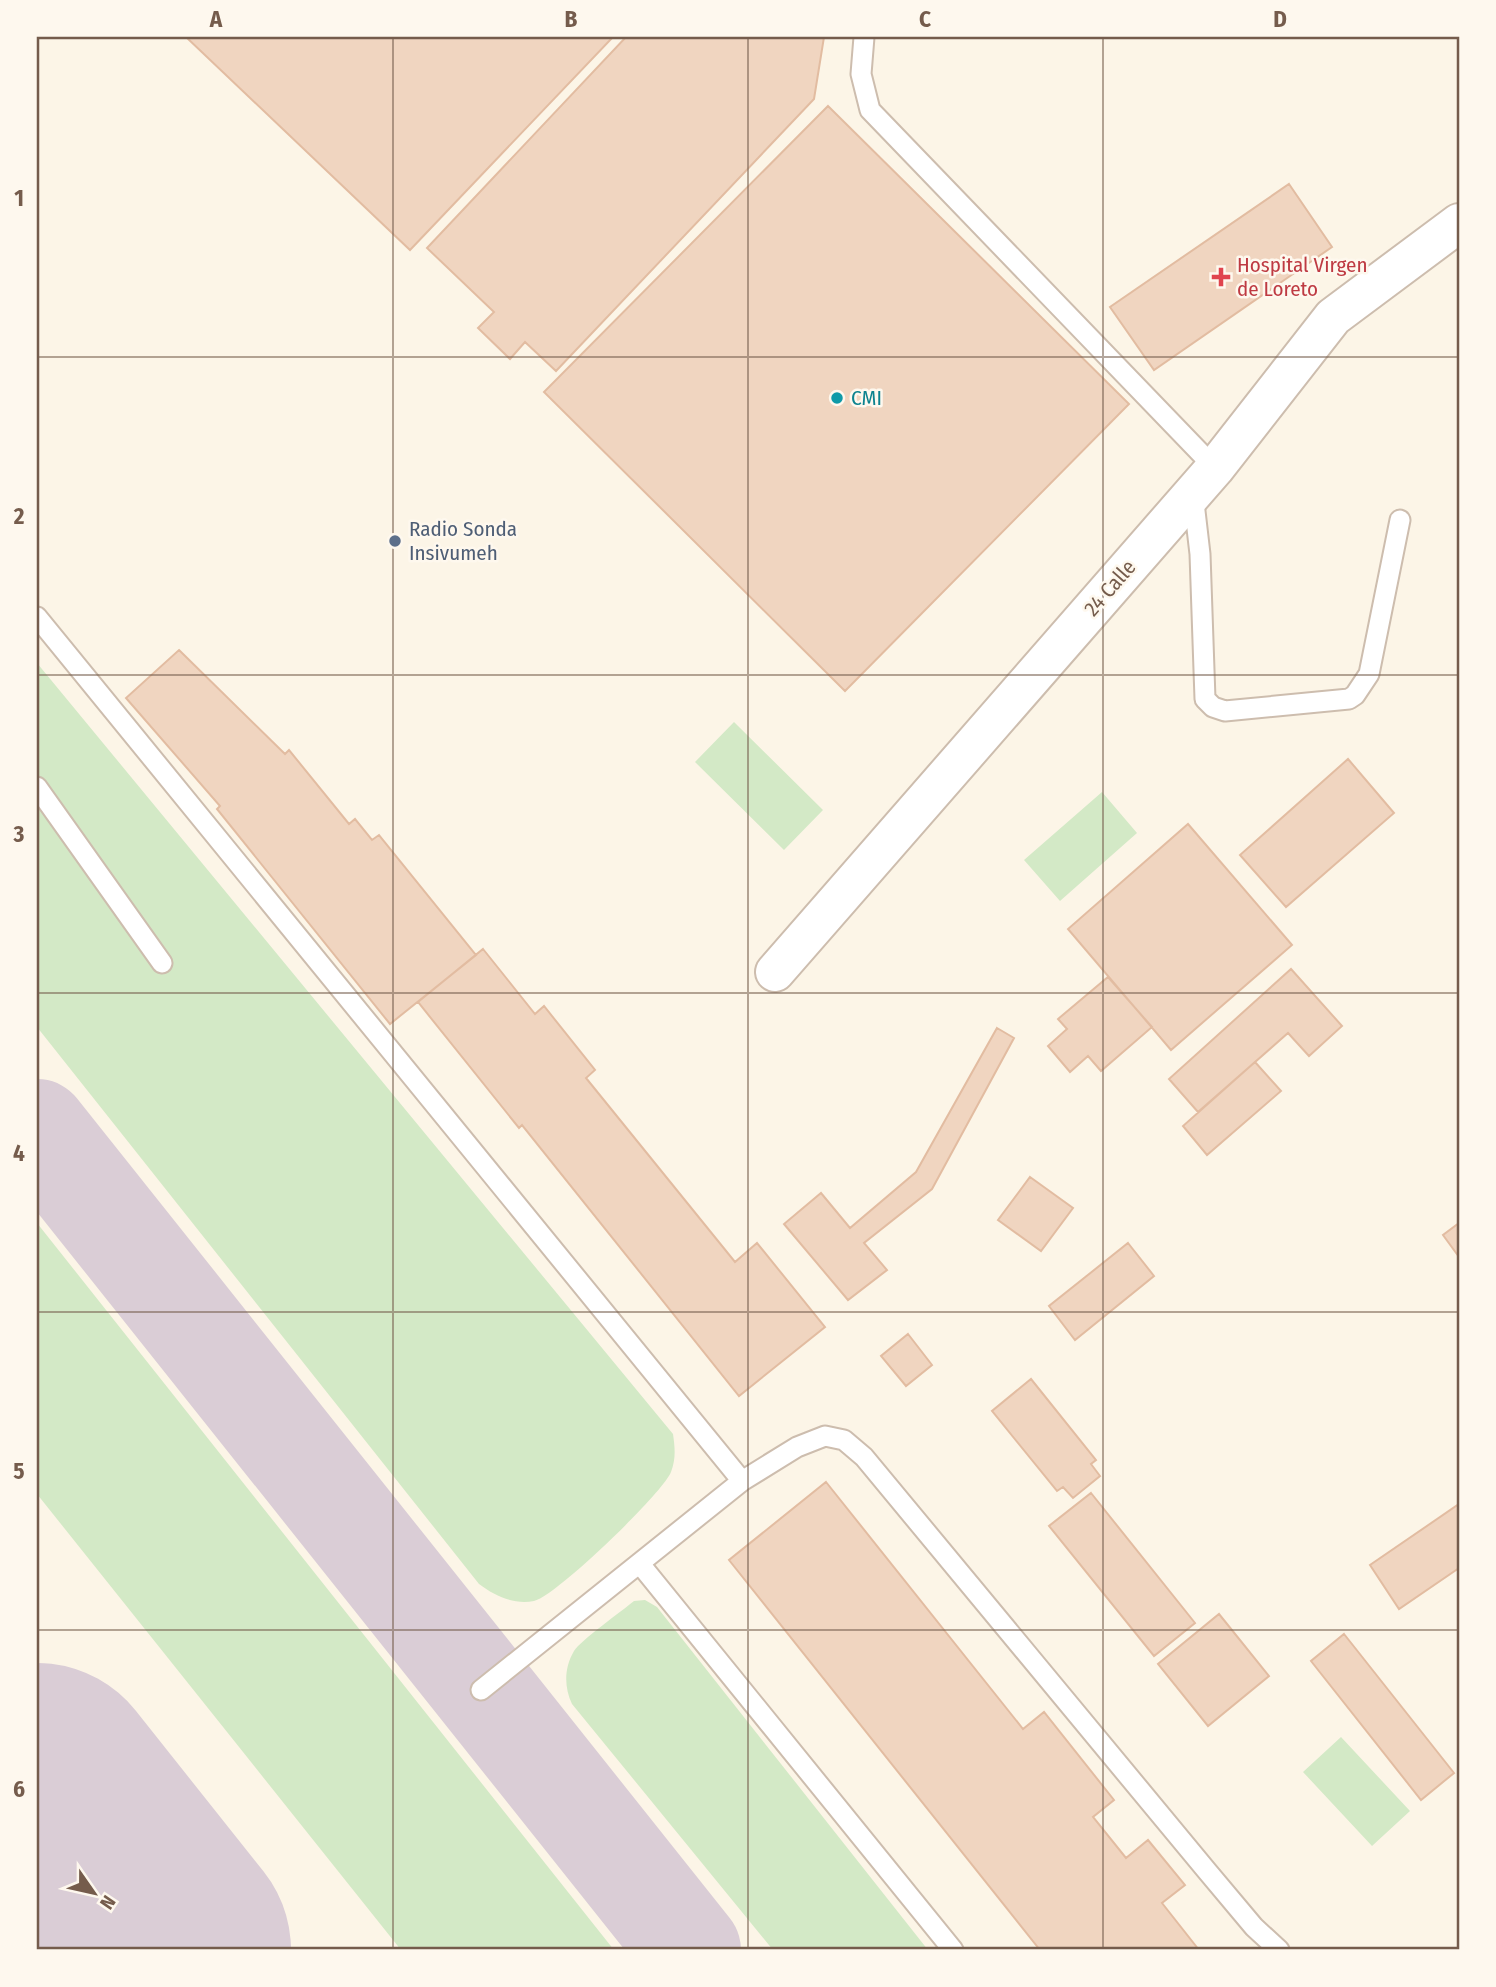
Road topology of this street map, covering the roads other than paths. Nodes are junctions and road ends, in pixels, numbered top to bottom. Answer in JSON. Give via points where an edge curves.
{"nodes":[{"id":1,"x":864,"y":37,"type":"edge"},
{"id":2,"x":1459,"y":223,"type":"edge"},
{"id":3,"x":1204,"y":481,"type":"junction"},
{"id":4,"x":1400,"y":520,"type":"dead end"},
{"id":5,"x":37,"y":617,"type":"edge"},
{"id":6,"x":37,"y":786,"type":"edge"},
{"id":7,"x":162,"y":963,"type":"dead end"},
{"id":8,"x":775,"y":972,"type":"dead end"},
{"id":9,"x":742,"y":1481,"type":"junction"},
{"id":10,"x":640,"y":1564,"type":"junction"},
{"id":11,"x":481,"y":1690,"type":"dead end"},
{"id":12,"x":953,"y":1950,"type":"edge"},
{"id":13,"x":1279,"y":1950,"type":"edge"}],
"edges":[{"from":1,"to":3,"type":"lane","via":[[861,74],[870,110]]},
{"from":2,"to":3,"type":"street","name":"24 Calle","via":[[1333,317]]},
{"from":3,"to":4,"type":"lane","via":[[1200,555],[1205,699],[1225,711],[1355,695],[1368,674]]},
{"from":3,"to":8,"type":"street","name":"24 Calle"},
{"from":5,"to":9,"type":"lane"},
{"from":6,"to":7,"type":"lane"},
{"from":9,"to":10,"type":"lane"},
{"from":9,"to":13,"type":"lane","via":[[797,1447],[825,1436],[844,1440],[864,1457],[1254,1927]]},
{"from":10,"to":11,"type":"lane"},
{"from":10,"to":12,"type":"lane"}]}
